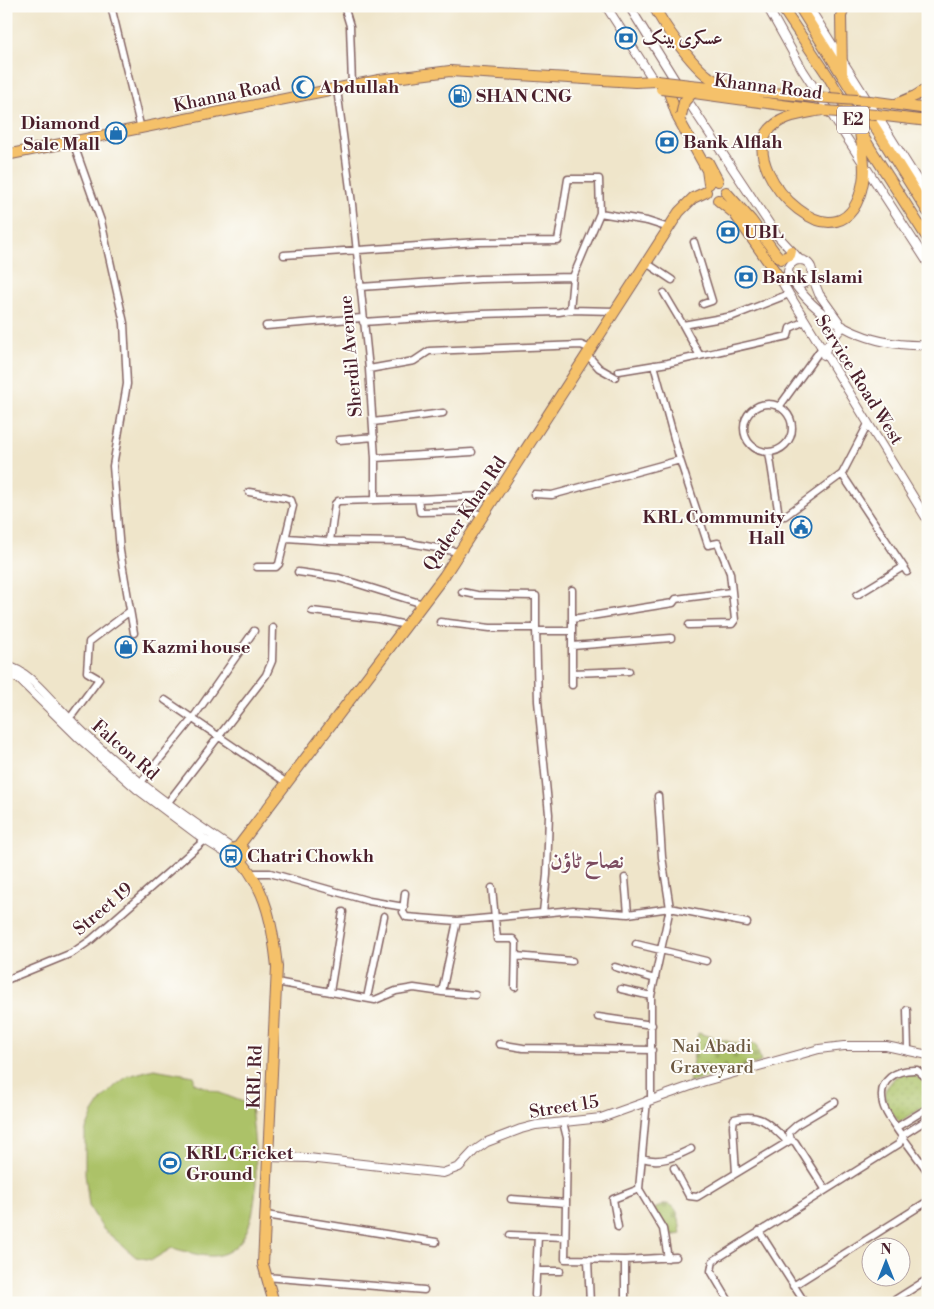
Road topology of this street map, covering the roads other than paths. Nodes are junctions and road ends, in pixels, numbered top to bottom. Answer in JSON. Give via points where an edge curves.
{"nodes":[{"id":1,"x":111,"y":6,"type":"edge"},
{"id":2,"x":344,"y":6,"type":"edge"},
{"id":3,"x":606,"y":6,"type":"edge"},
{"id":4,"x":629,"y":6,"type":"edge"},
{"id":5,"x":654,"y":6,"type":"edge"},
{"id":6,"x":767,"y":6,"type":"edge"},
{"id":7,"x":781,"y":6,"type":"edge"},
{"id":8,"x":799,"y":6,"type":"edge"},
{"id":9,"x":808,"y":6,"type":"edge"},
{"id":10,"x":845,"y":6,"type":"edge"},
{"id":11,"x":924,"y":6,"type":"edge"},
{"id":12,"x":928,"y":10,"type":"edge"},
{"id":13,"x":842,"y":61,"type":"junction"},
{"id":14,"x":842,"y":76,"type":"junction"},
{"id":15,"x":352,"y":85,"type":"junction"},
{"id":16,"x":660,"y":85,"type":"junction"},
{"id":17,"x":928,"y":88,"type":"edge"},
{"id":18,"x":336,"y":89,"type":"junction"},
{"id":19,"x":737,"y":89,"type":"junction"},
{"id":20,"x":692,"y":90,"type":"junction"},
{"id":21,"x":896,"y":104,"type":"junction"},
{"id":22,"x":928,"y":109,"type":"edge"},
{"id":23,"x":823,"y":110,"type":"junction"},
{"id":24,"x":928,"y":121,"type":"edge"},
{"id":25,"x":141,"y":129,"type":"junction"},
{"id":26,"x":860,"y":132,"type":"junction"},
{"id":27,"x":73,"y":142,"type":"junction"},
{"id":28,"x":6,"y":155,"type":"edge"},
{"id":29,"x":863,"y":162,"type":"junction"},
{"id":30,"x":710,"y":188,"type":"junction"},
{"id":31,"x":914,"y":190,"type":"junction"},
{"id":32,"x":726,"y":192,"type":"junction"},
{"id":33,"x":928,"y":198,"type":"edge"},
{"id":34,"x":718,"y":200,"type":"junction"},
{"id":35,"x":928,"y":205,"type":"edge"},
{"id":36,"x":928,"y":212,"type":"edge"},
{"id":37,"x":600,"y":213,"type":"junction"},
{"id":38,"x":669,"y":228,"type":"junction"},
{"id":39,"x":928,"y":239,"type":"edge"},
{"id":40,"x":694,"y":242,"type":"dead end"},
{"id":41,"x":791,"y":251,"type":"junction"},
{"id":42,"x":357,"y":252,"type":"junction"},
{"id":43,"x":284,"y":255,"type":"dead end"},
{"id":44,"x":800,"y":260,"type":"junction"},
{"id":45,"x":928,"y":263,"type":"edge"},
{"id":46,"x":651,"y":266,"type":"junction"},
{"id":47,"x":812,"y":276,"type":"junction"},
{"id":48,"x":573,"y":277,"type":"junction"},
{"id":49,"x":787,"y":279,"type":"junction"},
{"id":50,"x":672,"y":280,"type":"dead end"},
{"id":51,"x":360,"y":287,"type":"junction"},
{"id":52,"x":664,"y":293,"type":"dead end"},
{"id":53,"x":789,"y":294,"type":"junction"},
{"id":54,"x":703,"y":304,"type":"dead end"},
{"id":55,"x":570,"y":310,"type":"junction"},
{"id":56,"x":615,"y":311,"type":"junction"},
{"id":57,"x":363,"y":320,"type":"junction"},
{"id":58,"x":805,"y":321,"type":"junction"},
{"id":59,"x":682,"y":325,"type":"junction"},
{"id":60,"x":266,"y":326,"type":"dead end"},
{"id":61,"x":840,"y":327,"type":"junction"},
{"id":62,"x":928,"y":344,"type":"edge"},
{"id":63,"x":824,"y":350,"type":"junction"},
{"id":64,"x":591,"y":354,"type":"junction"},
{"id":65,"x":700,"y":356,"type":"junction"},
{"id":66,"x":654,"y":366,"type":"junction"},
{"id":67,"x":369,"y":368,"type":"junction"},
{"id":68,"x":779,"y":407,"type":"junction"},
{"id":69,"x":443,"y":413,"type":"dead end"},
{"id":70,"x":373,"y":422,"type":"junction"},
{"id":71,"x":868,"y":424,"type":"junction"},
{"id":72,"x":374,"y":437,"type":"junction"},
{"id":73,"x":339,"y":440,"type":"dead end"},
{"id":74,"x":472,"y":452,"type":"dead end"},
{"id":75,"x":769,"y":452,"type":"junction"},
{"id":76,"x":375,"y":458,"type":"junction"},
{"id":77,"x":680,"y":460,"type":"junction"},
{"id":78,"x":842,"y":474,"type":"junction"},
{"id":79,"x":249,"y":492,"type":"dead end"},
{"id":80,"x":534,"y":494,"type":"dead end"},
{"id":81,"x":418,"y":499,"type":"junction"},
{"id":82,"x":495,"y":499,"type":"junction"},
{"id":83,"x":375,"y":500,"type":"junction"},
{"id":84,"x":484,"y":516,"type":"junction"},
{"id":85,"x":928,"y":521,"type":"edge"},
{"id":86,"x":286,"y":538,"type":"junction"},
{"id":87,"x":330,"y":541,"type":"junction"},
{"id":88,"x":459,"y":552,"type":"junction"},
{"id":89,"x":257,"y":567,"type":"dead end"},
{"id":90,"x":298,"y":572,"type":"dead end"},
{"id":91,"x":572,"y":590,"type":"dead end"},
{"id":92,"x":462,"y":592,"type":"dead end"},
{"id":93,"x":731,"y":592,"type":"junction"},
{"id":94,"x":856,"y":595,"type":"dead end"},
{"id":95,"x":424,"y":604,"type":"junction"},
{"id":96,"x":312,"y":611,"type":"dead end"},
{"id":97,"x":130,"y":612,"type":"junction"},
{"id":98,"x":572,"y":619,"type":"junction"},
{"id":99,"x":440,"y":622,"type":"dead end"},
{"id":100,"x":406,"y":625,"type":"junction"},
{"id":101,"x":689,"y":625,"type":"dead end"},
{"id":102,"x":273,"y":628,"type":"dead end"},
{"id":103,"x":536,"y":629,"type":"junction"},
{"id":104,"x":254,"y":631,"type":"dead end"},
{"id":105,"x":572,"y":631,"type":"junction"},
{"id":106,"x":134,"y":633,"type":"dead end"},
{"id":107,"x":671,"y":638,"type":"dead end"},
{"id":108,"x":572,"y":646,"type":"junction"},
{"id":109,"x":6,"y":666,"type":"edge"},
{"id":110,"x":629,"y":671,"type":"dead end"},
{"id":111,"x":6,"y":673,"type":"edge"},
{"id":112,"x":572,"y":673,"type":"junction"},
{"id":113,"x":572,"y":685,"type":"dead end"},
{"id":114,"x":165,"y":700,"type":"dead end"},
{"id":115,"x":72,"y":714,"type":"dead end"},
{"id":116,"x":193,"y":718,"type":"junction"},
{"id":117,"x":217,"y":736,"type":"junction"},
{"id":118,"x":142,"y":781,"type":"dead end"},
{"id":119,"x":286,"y":783,"type":"junction"},
{"id":120,"x":658,"y":796,"type":"dead end"},
{"id":121,"x":169,"y":801,"type":"dead end"},
{"id":122,"x":205,"y":840,"type":"junction"},
{"id":123,"x":237,"y":852,"type":"junction"},
{"id":124,"x":251,"y":873,"type":"junction"},
{"id":125,"x":625,"y":878,"type":"dead end"},
{"id":126,"x":492,"y":888,"type":"dead end"},
{"id":127,"x":405,"y":893,"type":"dead end"},
{"id":128,"x":404,"y":907,"type":"junction"},
{"id":129,"x":670,"y":908,"type":"junction"},
{"id":130,"x":343,"y":912,"type":"dead end"},
{"id":131,"x":543,"y":912,"type":"junction"},
{"id":132,"x":628,"y":914,"type":"junction"},
{"id":133,"x":384,"y":916,"type":"dead end"},
{"id":134,"x":494,"y":918,"type":"junction"},
{"id":135,"x":457,"y":921,"type":"junction"},
{"id":136,"x":747,"y":923,"type":"dead end"},
{"id":137,"x":636,"y":944,"type":"dead end"},
{"id":138,"x":661,"y":950,"type":"junction"},
{"id":139,"x":516,"y":956,"type":"junction"},
{"id":140,"x":572,"y":961,"type":"dead end"},
{"id":141,"x":706,"y":961,"type":"dead end"},
{"id":142,"x":615,"y":967,"type":"dead end"},
{"id":143,"x":655,"y":978,"type":"junction"},
{"id":144,"x":6,"y":980,"type":"edge"},
{"id":145,"x":276,"y":982,"type":"junction"},
{"id":146,"x":515,"y":987,"type":"dead end"},
{"id":147,"x":621,"y":989,"type":"dead end"},
{"id":148,"x":330,"y":992,"type":"junction"},
{"id":149,"x":442,"y":992,"type":"junction"},
{"id":150,"x":476,"y":995,"type":"dead end"},
{"id":151,"x":651,"y":996,"type":"junction"},
{"id":152,"x":368,"y":998,"type":"junction"},
{"id":153,"x":906,"y":1010,"type":"dead end"},
{"id":154,"x":598,"y":1017,"type":"dead end"},
{"id":155,"x":652,"y":1025,"type":"junction"},
{"id":156,"x":499,"y":1044,"type":"dead end"},
{"id":157,"x":908,"y":1049,"type":"junction"},
{"id":158,"x":652,"y":1050,"type":"junction"},
{"id":159,"x":928,"y":1055,"type":"edge"},
{"id":160,"x":928,"y":1079,"type":"edge"},
{"id":161,"x":649,"y":1099,"type":"junction"},
{"id":162,"x":835,"y":1102,"type":"dead end"},
{"id":163,"x":928,"y":1108,"type":"edge"},
{"id":164,"x":928,"y":1119,"type":"edge"},
{"id":165,"x":564,"y":1122,"type":"junction"},
{"id":166,"x":897,"y":1127,"type":"junction"},
{"id":167,"x":903,"y":1135,"type":"junction"},
{"id":168,"x":789,"y":1140,"type":"junction"},
{"id":169,"x":691,"y":1149,"type":"dead end"},
{"id":170,"x":268,"y":1157,"type":"junction"},
{"id":171,"x":642,"y":1158,"type":"junction"},
{"id":172,"x":674,"y":1168,"type":"dead end"},
{"id":173,"x":928,"y":1172,"type":"edge"},
{"id":174,"x":736,"y":1173,"type":"junction"},
{"id":175,"x":640,"y":1189,"type":"junction"},
{"id":176,"x":825,"y":1189,"type":"junction"},
{"id":177,"x":511,"y":1199,"type":"dead end"},
{"id":178,"x":928,"y":1201,"type":"edge"},
{"id":179,"x":566,"y":1203,"type":"junction"},
{"id":180,"x":266,"y":1215,"type":"junction"},
{"id":181,"x":618,"y":1227,"type":"dead end"},
{"id":182,"x":759,"y":1231,"type":"junction"},
{"id":183,"x":510,"y":1235,"type":"dead end"},
{"id":184,"x":538,"y":1236,"type":"junction"},
{"id":185,"x":565,"y":1237,"type":"junction"},
{"id":186,"x":436,"y":1242,"type":"dead end"},
{"id":187,"x":676,"y":1257,"type":"dead end"},
{"id":188,"x":668,"y":1258,"type":"junction"},
{"id":189,"x":588,"y":1260,"type":"junction"},
{"id":190,"x":625,"y":1260,"type":"junction"},
{"id":191,"x":536,"y":1271,"type":"junction"},
{"id":192,"x":560,"y":1271,"type":"dead end"},
{"id":193,"x":266,"y":1277,"type":"junction"},
{"id":194,"x":926,"y":1281,"type":"edge"},
{"id":195,"x":793,"y":1286,"type":"junction"},
{"id":196,"x":928,"y":1289,"type":"edge"},
{"id":197,"x":424,"y":1290,"type":"dead end"},
{"id":198,"x":535,"y":1295,"type":"dead end"},
{"id":199,"x":625,"y":1301,"type":"dead end"},
{"id":200,"x":274,"y":1303,"type":"edge"},
{"id":201,"x":590,"y":1303,"type":"edge"},
{"id":202,"x":730,"y":1303,"type":"edge"},
{"id":203,"x":805,"y":1303,"type":"edge"},
{"id":204,"x":890,"y":1303,"type":"edge"}],
"edges":[{"from":1,"to":25,"type":"street"},
{"from":2,"to":15,"type":"street","via":[[350,26]]},
{"from":3,"to":16,"type":"street"},
{"from":4,"to":41,"type":"street","via":[[751,197]]},
{"from":5,"to":19,"type":"main road","via":[[694,64],[709,77]]},
{"from":6,"to":29,"type":"street","via":[[802,69]]},
{"from":7,"to":26,"type":"main road","number":"E2","via":[[828,76]]},
{"from":8,"to":14,"type":"main road","number":"E2"},
{"from":9,"to":13,"type":"street"},
{"from":10,"to":13,"type":"main road","via":[[841,16]]},
{"from":11,"to":12,"type":"main road"},
{"from":13,"to":14,"type":"main road"},
{"from":13,"to":33,"type":"street"},
{"from":14,"to":31,"type":"main road","number":"E2"},
{"from":15,"to":16,"type":"main road","name":"Khanna Road","via":[[450,71]]},
{"from":15,"to":18,"type":"main road","name":"Khanna Road"},
{"from":16,"to":20,"type":"main road","name":"Khanna Road","bridge":true},
{"from":16,"to":20,"type":"main road","name":"Khanna Road","bridge":true},
{"from":16,"to":30,"type":"main road","via":[[707,170]]},
{"from":17,"to":21,"type":"main road"},
{"from":18,"to":25,"type":"main road","name":"Khanna Road"},
{"from":18,"to":42,"type":"street","name":"Sherdil Avenue"},
{"from":19,"to":20,"type":"main road","name":"Khanna Road"},
{"from":19,"to":21,"type":"main road","name":"Khanna Road","bridge":true},
{"from":20,"to":23,"type":"main road","name":"Khanna Road"},
{"from":20,"to":30,"type":"main road","bridge":true,"via":[[684,102],[681,116]]},
{"from":21,"to":22,"type":"main road","name":"Khanna Road"},
{"from":23,"to":24,"type":"main road","name":"Khanna Road","bridge":true},
{"from":23,"to":29,"type":"main road","via":[[782,119],[766,133],[765,166],[781,192],[807,217],[827,223],[836,220],[845,216],[856,203],[864,180]]},
{"from":25,"to":27,"type":"main road","name":"Khanna Road"},
{"from":26,"to":29,"type":"main road"},
{"from":26,"to":39,"type":"main road","number":"E2"},
{"from":27,"to":28,"type":"main road","name":"Khanna Road"},
{"from":27,"to":97,"type":"street","via":[[101,221],[124,323],[127,384],[113,466],[120,551]]},
{"from":29,"to":45,"type":"street"},
{"from":30,"to":32,"type":"main road","via":[[726,186]]},
{"from":30,"to":34,"type":"main road"},
{"from":30,"to":38,"type":"main road","name":"Qadeer Khan Rd","via":[[687,202]]},
{"from":30,"to":46,"type":"main road","name":"Qadeer Khan Rd","via":[[684,214]]},
{"from":31,"to":35,"type":"main road"},
{"from":31,"to":36,"type":"main road","number":"E2"},
{"from":32,"to":34,"type":"main road","via":[[724,198]]},
{"from":32,"to":41,"type":"main road","via":[[781,259]]},
{"from":34,"to":49,"type":"main road","via":[[734,213]]},
{"from":37,"to":38,"type":"street"},
{"from":37,"to":42,"type":"street","via":[[599,179],[568,179],[558,241],[478,242]]},
{"from":37,"to":48,"type":"street"},
{"from":38,"to":56,"type":"main road","name":"Qadeer Khan Rd"},
{"from":40,"to":54,"type":"street","via":[[712,302]]},
{"from":41,"to":44,"type":"street"},
{"from":42,"to":43,"type":"street"},
{"from":42,"to":51,"type":"street","name":"Sherdil Avenue"},
{"from":44,"to":47,"type":"street","via":[[810,265]]},
{"from":44,"to":49,"type":"street","via":[[790,265]]},
{"from":46,"to":50,"type":"street"},
{"from":46,"to":64,"type":"main road","name":"Qadeer Khan Rd"},
{"from":47,"to":49,"type":"street","via":[[804,284]]},
{"from":47,"to":61,"type":"street","via":[[819,294]]},
{"from":48,"to":51,"type":"street"},
{"from":48,"to":55,"type":"street"},
{"from":49,"to":53,"type":"street","name":"Service Road West"},
{"from":49,"to":61,"type":"street","via":[[825,317]]},
{"from":51,"to":57,"type":"street","name":"Sherdil Avenue"},
{"from":52,"to":59,"type":"street"},
{"from":53,"to":58,"type":"street","name":"Service Road West"},
{"from":53,"to":59,"type":"street","via":[[733,316]]},
{"from":55,"to":56,"type":"street"},
{"from":55,"to":57,"type":"street"},
{"from":56,"to":64,"type":"main road","name":"Qadeer Khan Rd"},
{"from":57,"to":60,"type":"street"},
{"from":57,"to":67,"type":"street","name":"Sherdil Avenue"},
{"from":58,"to":63,"type":"street","name":"Service Road West"},
{"from":58,"to":65,"type":"street","via":[[790,328],[788,336]]},
{"from":59,"to":65,"type":"street"},
{"from":61,"to":62,"type":"street","via":[[883,342]]},
{"from":61,"to":63,"type":"street"},
{"from":63,"to":68,"type":"street"},
{"from":63,"to":71,"type":"street","name":"Service Road West"},
{"from":64,"to":66,"type":"street","via":[[594,364],[617,374]]},
{"from":64,"to":67,"type":"street","via":[[581,346],[429,351],[414,361]]},
{"from":64,"to":82,"type":"main road","name":"Qadeer Khan Rd"},
{"from":64,"to":123,"type":"main road","name":"Qadeer Khan Rd","via":[[448,579]]},
{"from":65,"to":66,"type":"street"},
{"from":66,"to":77,"type":"street"},
{"from":67,"to":70,"type":"street","name":"Sherdil Avenue"},
{"from":68,"to":75,"type":"street","via":[[791,422],[792,431],[783,447]]},
{"from":68,"to":75,"type":"street","via":[[761,405],[746,417],[744,426],[749,444],[756,450]]},
{"from":69,"to":70,"type":"street"},
{"from":70,"to":72,"type":"street","name":"Sherdil Avenue"},
{"from":71,"to":78,"type":"street"},
{"from":71,"to":85,"type":"street","name":"Service Road West"},
{"from":72,"to":73,"type":"street"},
{"from":72,"to":76,"type":"street","name":"Sherdil Avenue"},
{"from":74,"to":76,"type":"street"},
{"from":75,"to":78,"type":"street","via":[[779,516],[785,516]]},
{"from":76,"to":83,"type":"street","name":"Sherdil Avenue"},
{"from":77,"to":80,"type":"street","via":[[552,495]]},
{"from":77,"to":93,"type":"street","via":[[708,545],[718,543],[723,551],[730,573]]},
{"from":78,"to":94,"type":"street","via":[[905,569]]},
{"from":79,"to":86,"type":"street","via":[[291,500],[293,506]]},
{"from":81,"to":82,"type":"street","via":[[484,496]]},
{"from":81,"to":83,"type":"street"},
{"from":81,"to":84,"type":"street","via":[[420,512],[471,511]]},
{"from":82,"to":84,"type":"main road","name":"Qadeer Khan Rd"},
{"from":83,"to":87,"type":"street","via":[[338,501]]},
{"from":84,"to":88,"type":"main road","name":"Qadeer Khan Rd"},
{"from":86,"to":87,"type":"street"},
{"from":86,"to":89,"type":"street","via":[[278,566]]},
{"from":87,"to":88,"type":"street","via":[[404,542]]},
{"from":88,"to":95,"type":"main road","name":"Qadeer Khan Rd"},
{"from":90,"to":95,"type":"street","via":[[339,578]]},
{"from":91,"to":98,"type":"street"},
{"from":92,"to":103,"type":"street","via":[[536,596]]},
{"from":93,"to":98,"type":"street"},
{"from":93,"to":101,"type":"street","via":[[735,620],[732,624]]},
{"from":95,"to":100,"type":"main road","name":"Qadeer Khan Rd"},
{"from":96,"to":100,"type":"street"},
{"from":97,"to":106,"type":"street"},
{"from":97,"to":115,"type":"street","via":[[89,642],[87,672],[99,679]]},
{"from":98,"to":105,"type":"street"},
{"from":99,"to":103,"type":"street"},
{"from":100,"to":119,"type":"main road","name":"Qadeer Khan Rd"},
{"from":102,"to":117,"type":"street","via":[[272,661],[266,676]]},
{"from":103,"to":105,"type":"street"},
{"from":103,"to":131,"type":"street","via":[[538,701],[549,814],[548,875]]},
{"from":104,"to":116,"type":"street"},
{"from":105,"to":108,"type":"street"},
{"from":107,"to":108,"type":"street"},
{"from":108,"to":112,"type":"street"},
{"from":109,"to":123,"type":"street","name":"Falcon Rd","via":[[32,680],[77,728],[143,786]]},
{"from":110,"to":112,"type":"street"},
{"from":111,"to":122,"type":"street","name":"Falcon Rd","via":[[19,679],[137,789]]},
{"from":112,"to":113,"type":"street"},
{"from":114,"to":116,"type":"street"},
{"from":116,"to":117,"type":"street"},
{"from":116,"to":118,"type":"street"},
{"from":117,"to":119,"type":"street"},
{"from":117,"to":121,"type":"street"},
{"from":119,"to":123,"type":"main road","name":"Qadeer Khan Rd"},
{"from":120,"to":129,"type":"street","via":[[662,857]]},
{"from":122,"to":123,"type":"street","name":"Falcon Rd"},
{"from":122,"to":144,"type":"street","name":"Street 19","via":[[91,940],[72,953]]},
{"from":123,"to":124,"type":"main road","name":"KRL Rd"},
{"from":124,"to":128,"type":"street","via":[[270,873],[369,901]]},
{"from":124,"to":145,"type":"main road","name":"KRL Rd","via":[[273,933]]},
{"from":125,"to":132,"type":"street"},
{"from":126,"to":134,"type":"street"},
{"from":127,"to":128,"type":"street"},
{"from":128,"to":135,"type":"street","via":[[406,917]]},
{"from":129,"to":132,"type":"street"},
{"from":129,"to":136,"type":"street"},
{"from":129,"to":138,"type":"street"},
{"from":130,"to":148,"type":"street"},
{"from":131,"to":132,"type":"street","via":[[573,910]]},
{"from":131,"to":134,"type":"street"},
{"from":133,"to":152,"type":"street"},
{"from":134,"to":135,"type":"street"},
{"from":134,"to":139,"type":"street","via":[[497,939],[516,940]]},
{"from":135,"to":149,"type":"street"},
{"from":137,"to":138,"type":"street"},
{"from":138,"to":141,"type":"street"},
{"from":138,"to":143,"type":"street"},
{"from":139,"to":140,"type":"street"},
{"from":139,"to":146,"type":"street"},
{"from":142,"to":143,"type":"street"},
{"from":143,"to":151,"type":"street"},
{"from":145,"to":148,"type":"street"},
{"from":145,"to":170,"type":"main road","name":"KRL Rd"},
{"from":147,"to":151,"type":"street"},
{"from":148,"to":152,"type":"street"},
{"from":149,"to":150,"type":"street"},
{"from":149,"to":152,"type":"street","via":[[414,988],[375,1000]]},
{"from":151,"to":155,"type":"street"},
{"from":153,"to":157,"type":"street"},
{"from":154,"to":155,"type":"street"},
{"from":155,"to":158,"type":"street"},
{"from":156,"to":158,"type":"street","via":[[523,1048]]},
{"from":157,"to":159,"type":"street","name":"Street 15"},
{"from":157,"to":161,"type":"street","name":"Street 15","via":[[850,1046],[818,1049]]},
{"from":158,"to":161,"type":"street"},
{"from":160,"to":166,"type":"street","via":[[917,1070],[906,1070],[885,1080],[883,1104]]},
{"from":161,"to":165,"type":"street","name":"Street 15","via":[[601,1118]]},
{"from":161,"to":171,"type":"street"},
{"from":162,"to":168,"type":"street","via":[[798,1124],[789,1132]]},
{"from":163,"to":166,"type":"street"},
{"from":164,"to":167,"type":"street"},
{"from":165,"to":170,"type":"street","name":"Street 15","via":[[536,1125],[487,1142],[466,1162],[443,1173],[308,1158]]},
{"from":165,"to":179,"type":"street","via":[[567,1138]]},
{"from":166,"to":167,"type":"street"},
{"from":167,"to":173,"type":"street"},
{"from":167,"to":176,"type":"street","via":[[899,1144]]},
{"from":168,"to":174,"type":"street"},
{"from":168,"to":174,"type":"street","via":[[761,1118],[734,1119]]},
{"from":168,"to":176,"type":"street","via":[[795,1142]]},
{"from":169,"to":171,"type":"street","via":[[672,1158],[650,1161]]},
{"from":170,"to":180,"type":"main road","name":"KRL Rd"},
{"from":171,"to":175,"type":"street"},
{"from":172,"to":174,"type":"street","via":[[693,1198]]},
{"from":175,"to":181,"type":"street","via":[[613,1199]]},
{"from":175,"to":188,"type":"street","via":[[663,1229]]},
{"from":176,"to":182,"type":"street"},
{"from":177,"to":179,"type":"street"},
{"from":178,"to":195,"type":"street"},
{"from":179,"to":185,"type":"street"},
{"from":180,"to":186,"type":"street"},
{"from":180,"to":193,"type":"main road","name":"KRL Rd","via":[[263,1264]]},
{"from":182,"to":195,"type":"street"},
{"from":182,"to":202,"type":"street","via":[[711,1265],[711,1271]]},
{"from":183,"to":184,"type":"street"},
{"from":184,"to":185,"type":"street"},
{"from":184,"to":191,"type":"street"},
{"from":185,"to":189,"type":"street","via":[[566,1259]]},
{"from":187,"to":188,"type":"street"},
{"from":188,"to":190,"type":"street"},
{"from":189,"to":190,"type":"street"},
{"from":189,"to":201,"type":"street"},
{"from":190,"to":199,"type":"street"},
{"from":191,"to":192,"type":"street"},
{"from":191,"to":198,"type":"street"},
{"from":193,"to":197,"type":"street"},
{"from":193,"to":200,"type":"main road","name":"KRL Rd"},
{"from":194,"to":196,"type":"street"},
{"from":194,"to":204,"type":"street"},
{"from":195,"to":203,"type":"street"}]}
